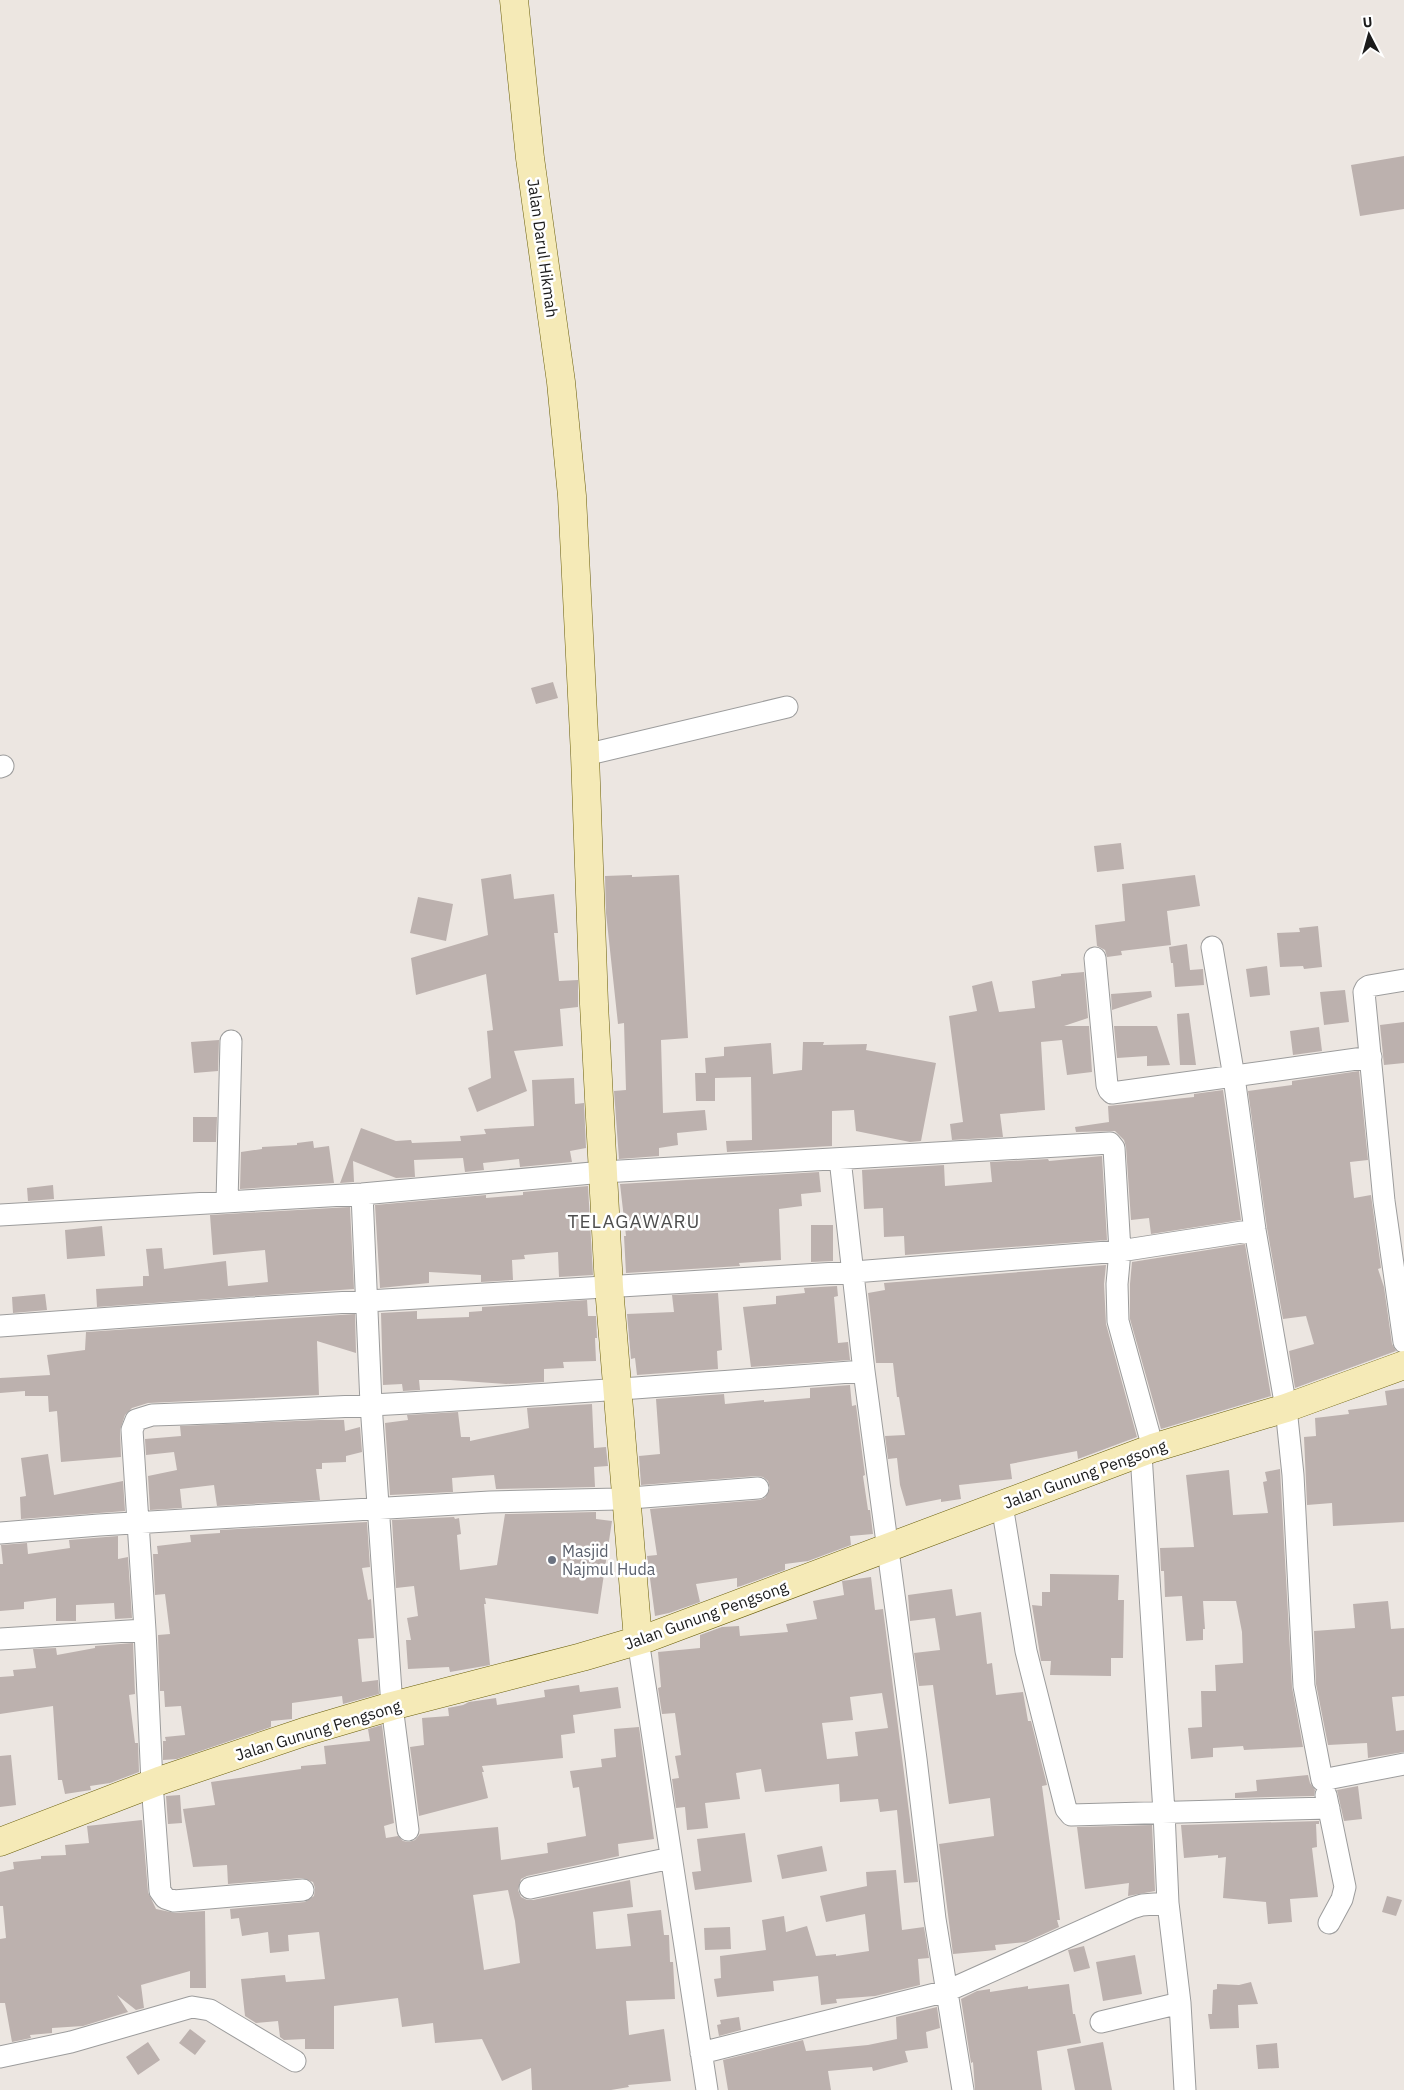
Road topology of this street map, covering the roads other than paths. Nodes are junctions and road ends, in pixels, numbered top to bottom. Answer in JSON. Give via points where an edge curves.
{"nodes":[{"id":1,"x":514,"y":0,"type":"edge"},
{"id":2,"x":787,"y":707,"type":"dead end"},
{"id":3,"x":585,"y":755,"type":"junction"},
{"id":4,"x":1212,"y":948,"type":"dead end"},
{"id":5,"x":1095,"y":958,"type":"dead end"},
{"id":6,"x":1404,"y":980,"type":"edge"},
{"id":7,"x":231,"y":1042,"type":"dead end"},
{"id":8,"x":1371,"y":1057,"type":"junction"},
{"id":9,"x":1234,"y":1077,"type":"junction"},
{"id":10,"x":840,"y":1159,"type":"junction"},
{"id":11,"x":604,"y":1172,"type":"junction"},
{"id":12,"x":362,"y":1194,"type":"junction"},
{"id":13,"x":227,"y":1202,"type":"junction"},
{"id":14,"x":0,"y":1215,"type":"edge"},
{"id":15,"x":1255,"y":1230,"type":"junction"},
{"id":16,"x":1120,"y":1251,"type":"junction"},
{"id":17,"x":854,"y":1272,"type":"junction"},
{"id":18,"x":609,"y":1287,"type":"junction"},
{"id":19,"x":368,"y":1301,"type":"junction"},
{"id":20,"x":0,"y":1326,"type":"edge"},
{"id":21,"x":1404,"y":1342,"type":"edge"},
{"id":22,"x":1404,"y":1365,"type":"edge"},
{"id":23,"x":864,"y":1371,"type":"junction"},
{"id":24,"x":617,"y":1389,"type":"junction"},
{"id":25,"x":371,"y":1404,"type":"junction"},
{"id":26,"x":1286,"y":1408,"type":"junction"},
{"id":27,"x":1147,"y":1451,"type":"junction"},
{"id":28,"x":758,"y":1488,"type":"dead end"},
{"id":29,"x":626,"y":1498,"type":"junction"},
{"id":30,"x":1002,"y":1505,"type":"junction"},
{"id":31,"x":378,"y":1510,"type":"junction"},
{"id":32,"x":137,"y":1524,"type":"junction"},
{"id":33,"x":0,"y":1533,"type":"edge"},
{"id":34,"x":888,"y":1549,"type":"junction"},
{"id":35,"x":146,"y":1630,"type":"junction"},
{"id":36,"x":0,"y":1639,"type":"edge"},
{"id":37,"x":638,"y":1640,"type":"junction"},
{"id":38,"x":392,"y":1706,"type":"junction"},
{"id":39,"x":1404,"y":1764,"type":"edge"},
{"id":40,"x":1322,"y":1780,"type":"junction"},
{"id":41,"x":152,"y":1783,"type":"junction"},
{"id":42,"x":1329,"y":1808,"type":"junction"},
{"id":43,"x":1164,"y":1812,"type":"junction"},
{"id":44,"x":408,"y":1830,"type":"dead end"},
{"id":45,"x":0,"y":1842,"type":"edge"},
{"id":46,"x":671,"y":1858,"type":"junction"},
{"id":47,"x":530,"y":1888,"type":"dead end"},
{"id":48,"x":303,"y":1890,"type":"dead end"},
{"id":49,"x":1168,"y":1902,"type":"junction"},
{"id":50,"x":1329,"y":1924,"type":"dead end"},
{"id":51,"x":947,"y":1991,"type":"junction"},
{"id":52,"x":1180,"y":2003,"type":"junction"},
{"id":53,"x":1101,"y":2022,"type":"dead end"},
{"id":54,"x":701,"y":2053,"type":"junction"},
{"id":55,"x":0,"y":2057,"type":"edge"},
{"id":56,"x":295,"y":2062,"type":"dead end"},
{"id":57,"x":707,"y":2090,"type":"edge"},
{"id":58,"x":963,"y":2090,"type":"edge"},
{"id":59,"x":1185,"y":2090,"type":"edge"}],
"edges":[{"from":1,"to":3,"type":"street","name":"Jalan Darul Hikmah","via":[[572,496]]},
{"from":2,"to":3,"type":"street"},
{"from":3,"to":11,"type":"street","name":"Jalan Darul Hikmah"},
{"from":4,"to":9,"type":"street"},
{"from":5,"to":9,"type":"street","via":[[1108,1090],[1117,1093]]},
{"from":6,"to":8,"type":"street","via":[[1375,984],[1364,990]]},
{"from":7,"to":13,"type":"street"},
{"from":8,"to":9,"type":"street"},
{"from":8,"to":21,"type":"street","via":[[1384,1200]]},
{"from":9,"to":15,"type":"street"},
{"from":10,"to":11,"type":"street"},
{"from":10,"to":16,"type":"street","via":[[1110,1143],[1114,1148]]},
{"from":10,"to":17,"type":"street"},
{"from":11,"to":12,"type":"street"},
{"from":11,"to":18,"type":"street","name":"Jalan Darul Hikmah"},
{"from":12,"to":13,"type":"street"},
{"from":12,"to":19,"type":"street"},
{"from":13,"to":14,"type":"street"},
{"from":15,"to":16,"type":"street"},
{"from":15,"to":26,"type":"street"},
{"from":16,"to":17,"type":"street"},
{"from":16,"to":27,"type":"street","via":[[1118,1321]]},
{"from":17,"to":18,"type":"street"},
{"from":17,"to":23,"type":"street"},
{"from":18,"to":19,"type":"street"},
{"from":18,"to":24,"type":"street","name":"Jalan Darul Hikmah"},
{"from":19,"to":20,"type":"street"},
{"from":19,"to":25,"type":"street"},
{"from":22,"to":26,"type":"street","name":"Jalan Gunung Pengsong"},
{"from":23,"to":24,"type":"street"},
{"from":23,"to":34,"type":"street"},
{"from":24,"to":25,"type":"street"},
{"from":24,"to":29,"type":"street","name":"Jalan Darul Hikmah"},
{"from":25,"to":31,"type":"street"},
{"from":25,"to":32,"type":"street","via":[[140,1418],[132,1430]]},
{"from":26,"to":27,"type":"street","name":"Jalan Gunung Pengsong"},
{"from":26,"to":40,"type":"street","via":[[1293,1475],[1304,1686]]},
{"from":27,"to":30,"type":"street","name":"Jalan Gunung Pengsong"},
{"from":27,"to":43,"type":"street"},
{"from":28,"to":29,"type":"street"},
{"from":29,"to":31,"type":"street","via":[[490,1502]]},
{"from":29,"to":37,"type":"street","name":"Jalan Darul Hikmah"},
{"from":30,"to":34,"type":"street","name":"Jalan Gunung Pengsong"},
{"from":30,"to":43,"type":"street","via":[[1026,1651],[1067,1811],[1074,1816]]},
{"from":31,"to":32,"type":"street"},
{"from":31,"to":38,"type":"street"},
{"from":32,"to":33,"type":"street"},
{"from":32,"to":35,"type":"street"},
{"from":34,"to":37,"type":"street","name":"Jalan Gunung Pengsong"},
{"from":34,"to":51,"type":"street"},
{"from":35,"to":36,"type":"street"},
{"from":35,"to":41,"type":"street"},
{"from":37,"to":38,"type":"street","name":"Jalan Gunung Pengsong"},
{"from":37,"to":46,"type":"street"},
{"from":38,"to":41,"type":"street","name":"Jalan Gunung Pengsong"},
{"from":38,"to":44,"type":"street"},
{"from":39,"to":40,"type":"street"},
{"from":40,"to":42,"type":"street"},
{"from":41,"to":45,"type":"street","name":"Jalan Gunung Pengsong"},
{"from":41,"to":48,"type":"street","via":[[160,1891],[165,1898],[174,1901]]},
{"from":42,"to":43,"type":"street"},
{"from":42,"to":50,"type":"street","via":[[1344,1887],[1342,1900]]},
{"from":43,"to":49,"type":"street"},
{"from":46,"to":47,"type":"street"},
{"from":46,"to":54,"type":"street"},
{"from":49,"to":51,"type":"street","via":[[1132,1908]]},
{"from":49,"to":52,"type":"street"},
{"from":51,"to":54,"type":"street"},
{"from":51,"to":58,"type":"street"},
{"from":52,"to":53,"type":"street"},
{"from":52,"to":59,"type":"street"},
{"from":54,"to":57,"type":"street"},
{"from":55,"to":56,"type":"street","via":[[72,2042],[192,2008],[210,2010]]}]}
